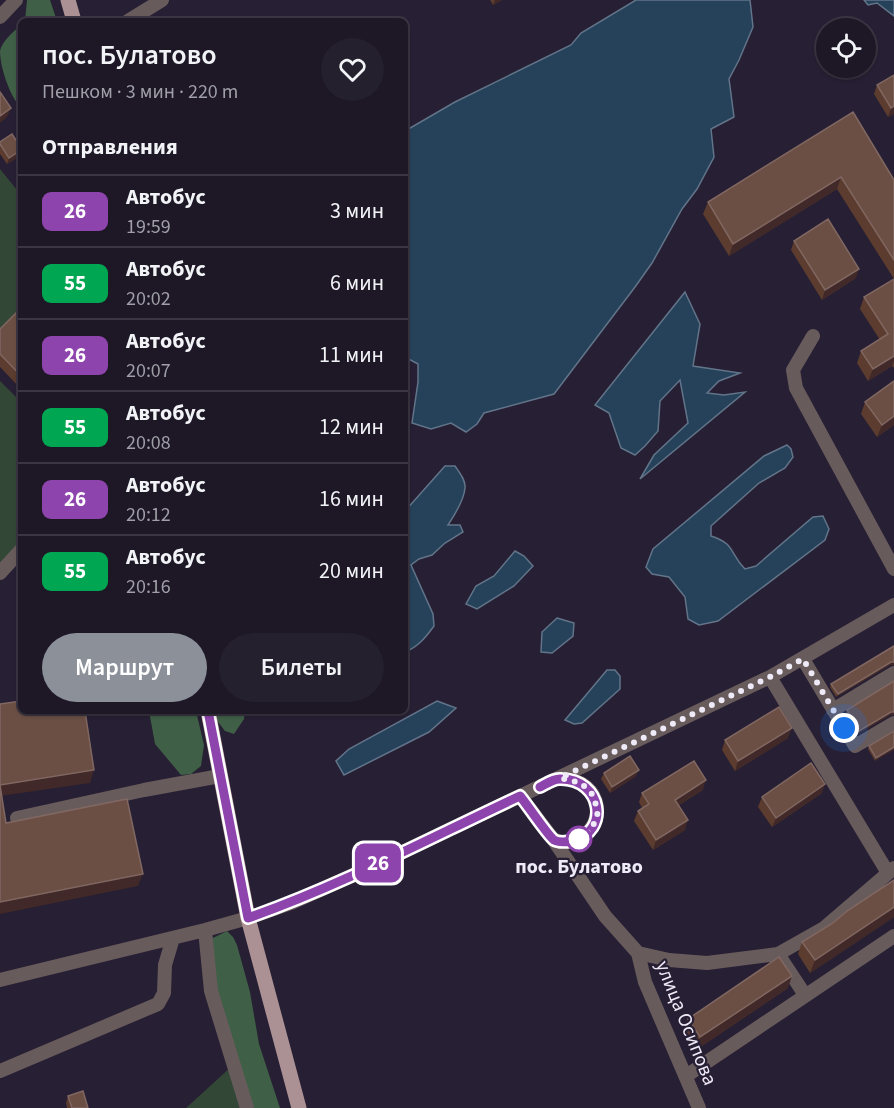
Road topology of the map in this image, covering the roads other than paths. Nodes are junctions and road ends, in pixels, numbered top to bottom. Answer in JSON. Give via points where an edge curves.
{"nodes":[{"id":1,"x":16,"y":0,"type":"edge"},
{"id":2,"x":68,"y":0,"type":"edge"},
{"id":3,"x":162,"y":0,"type":"edge"},
{"id":4,"x":0,"y":17,"type":"edge"},
{"id":5,"x":73,"y":18,"type":"edge"},
{"id":6,"x":133,"y":18,"type":"edge"},
{"id":7,"x":813,"y":336,"type":"dead end"},
{"id":8,"x":18,"y":553,"type":"edge"},
{"id":9,"x":894,"y":569,"type":"edge"},
{"id":10,"x":0,"y":573,"type":"edge"},
{"id":11,"x":894,"y":605,"type":"edge"},
{"id":12,"x":803,"y":659,"type":"junction"},
{"id":13,"x":894,"y":673,"type":"edge"},
{"id":14,"x":770,"y":677,"type":"junction"},
{"id":15,"x":833,"y":710,"type":"junction"},
{"id":16,"x":209,"y":714,"type":"edge"},
{"id":17,"x":894,"y":723,"type":"edge"},
{"id":18,"x":220,"y":776,"type":"junction"},
{"id":19,"x":560,"y":778,"type":"junction"},
{"id":20,"x":520,"y":796,"type":"junction"},
{"id":21,"x":17,"y":818,"type":"edge"},
{"id":22,"x":553,"y":839,"type":"junction"},
{"id":23,"x":891,"y":871,"type":"edge"},
{"id":24,"x":248,"y":918,"type":"junction"},
{"id":25,"x":205,"y":930,"type":"junction"},
{"id":26,"x":894,"y":936,"type":"edge"},
{"id":27,"x":173,"y":938,"type":"junction"},
{"id":28,"x":638,"y":953,"type":"junction"},
{"id":29,"x":778,"y":954,"type":"junction"},
{"id":30,"x":0,"y":980,"type":"edge"},
{"id":31,"x":805,"y":995,"type":"junction"},
{"id":32,"x":0,"y":1071,"type":"edge"},
{"id":33,"x":686,"y":1076,"type":"junction"},
{"id":34,"x":247,"y":1108,"type":"edge"},
{"id":35,"x":299,"y":1108,"type":"edge"},
{"id":36,"x":699,"y":1108,"type":"edge"}],
"edges":[{"from":1,"to":4,"type":"street"},
{"from":2,"to":5,"type":"main road"},
{"from":3,"to":6,"type":"street"},
{"from":7,"to":9,"type":"street","via":[[793,370],[796,388]]},
{"from":8,"to":10,"type":"street"},
{"from":11,"to":12,"type":"street"},
{"from":12,"to":14,"type":"street"},
{"from":12,"to":15,"type":"street"},
{"from":13,"to":15,"type":"street"},
{"from":14,"to":19,"type":"street"},
{"from":14,"to":23,"type":"street"},
{"from":15,"to":17,"type":"street","via":[[855,746]]},
{"from":16,"to":18,"type":"main road"},
{"from":18,"to":21,"type":"street"},
{"from":18,"to":24,"type":"main road"},
{"from":19,"to":20,"type":"street"},
{"from":19,"to":22,"type":"street","via":[[581,783],[593,795],[598,812],[592,829],[579,839],[564,843]]},
{"from":20,"to":22,"type":"street","name":"улица Осипова"},
{"from":20,"to":24,"type":"street","via":[[291,903]]},
{"from":22,"to":28,"type":"street","name":"улица Осипова","via":[[605,916]]},
{"from":23,"to":29,"type":"street","name":"улица Осипова","via":[[824,928]]},
{"from":24,"to":25,"type":"street"},
{"from":24,"to":35,"type":"main road"},
{"from":25,"to":27,"type":"street"},
{"from":25,"to":34,"type":"street","via":[[211,991]]},
{"from":26,"to":31,"type":"street"},
{"from":27,"to":30,"type":"street"},
{"from":27,"to":32,"type":"street","via":[[165,965],[164,993],[158,1004]]},
{"from":28,"to":29,"type":"street","name":"улица Осипова","via":[[707,963]]},
{"from":28,"to":33,"type":"street","name":"улица Осипова","via":[[645,982]]},
{"from":29,"to":31,"type":"street"},
{"from":31,"to":33,"type":"street"},
{"from":33,"to":36,"type":"street","name":"улица Осипова"}]}
